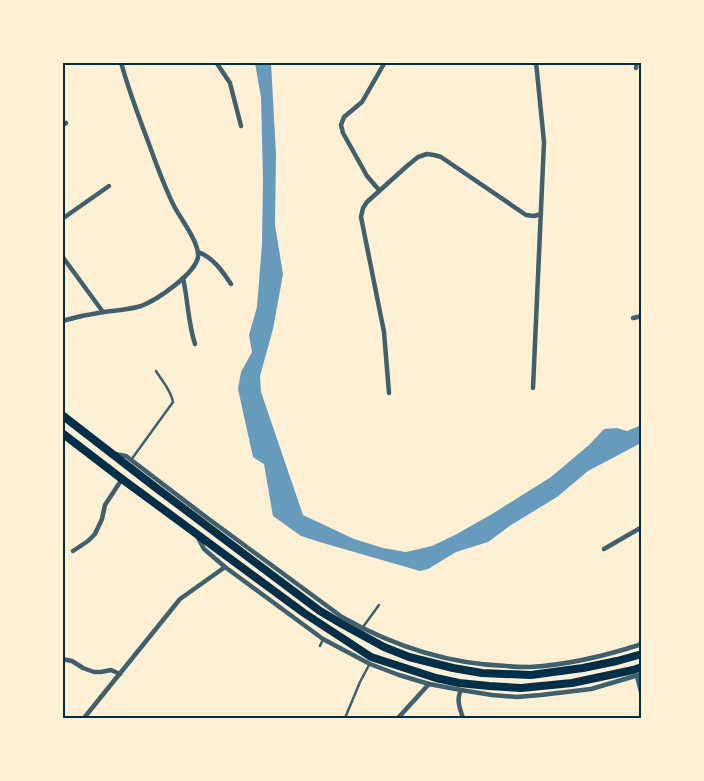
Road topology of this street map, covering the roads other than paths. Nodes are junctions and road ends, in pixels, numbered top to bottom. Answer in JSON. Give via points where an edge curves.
{"nodes":[{"id":1,"x":121,"y":62,"type":"edge"},
{"id":2,"x":216,"y":62,"type":"edge"},
{"id":3,"x":385,"y":62,"type":"edge"},
{"id":4,"x":536,"y":62,"type":"edge"},
{"id":5,"x":241,"y":126,"type":"dead end"},
{"id":6,"x":109,"y":186,"type":"dead end"},
{"id":7,"x":379,"y":190,"type":"junction"},
{"id":8,"x":541,"y":214,"type":"junction"},
{"id":9,"x":62,"y":219,"type":"edge"},
{"id":10,"x":198,"y":252,"type":"junction"},
{"id":11,"x":62,"y":256,"type":"edge"},
{"id":12,"x":183,"y":278,"type":"junction"},
{"id":13,"x":231,"y":284,"type":"dead end"},
{"id":14,"x":103,"y":312,"type":"junction"},
{"id":15,"x":642,"y":316,"type":"edge"},
{"id":16,"x":633,"y":318,"type":"dead end"},
{"id":17,"x":62,"y":321,"type":"edge"},
{"id":18,"x":195,"y":344,"type":"dead end"},
{"id":19,"x":156,"y":371,"type":"dead end"},
{"id":20,"x":533,"y":388,"type":"dead end"},
{"id":21,"x":389,"y":393,"type":"dead end"},
{"id":22,"x":62,"y":415,"type":"edge"},
{"id":23,"x":62,"y":433,"type":"edge"},
{"id":24,"x":114,"y":453,"type":"junction"},
{"id":25,"x":131,"y":460,"type":"junction"},
{"id":26,"x":122,"y":479,"type":"junction"},
{"id":27,"x":642,"y":528,"type":"edge"},
{"id":28,"x":195,"y":532,"type":"junction"},
{"id":29,"x":604,"y":549,"type":"dead end"},
{"id":30,"x":73,"y":551,"type":"dead end"},
{"id":31,"x":225,"y":567,"type":"junction"},
{"id":32,"x":379,"y":605,"type":"dead end"},
{"id":33,"x":362,"y":628,"type":"junction"},
{"id":34,"x":323,"y":639,"type":"junction"},
{"id":35,"x":642,"y":644,"type":"edge"},
{"id":36,"x":320,"y":646,"type":"dead end"},
{"id":37,"x":642,"y":654,"type":"edge"},
{"id":38,"x":62,"y":658,"type":"edge"},
{"id":39,"x":370,"y":664,"type":"junction"},
{"id":40,"x":642,"y":667,"type":"edge"},
{"id":41,"x":120,"y":674,"type":"junction"},
{"id":42,"x":639,"y":675,"type":"edge"},
{"id":43,"x":429,"y":684,"type":"junction"},
{"id":44,"x":461,"y":690,"type":"junction"},
{"id":45,"x":642,"y":696,"type":"edge"},
{"id":46,"x":84,"y":718,"type":"edge"},
{"id":47,"x":345,"y":718,"type":"edge"},
{"id":48,"x":398,"y":718,"type":"edge"},
{"id":49,"x":463,"y":718,"type":"edge"}],
"edges":[{"from":1,"to":10,"type":"street","via":[[160,175]]},
{"from":2,"to":5,"type":"street","via":[[230,83]]},
{"from":3,"to":7,"type":"street","via":[[362,102],[344,117],[341,125],[367,176]]},
{"from":4,"to":8,"type":"street","via":[[544,142]]},
{"from":6,"to":9,"type":"street"},
{"from":7,"to":8,"type":"street","via":[[418,157],[434,155],[526,215]]},
{"from":7,"to":21,"type":"street","via":[[363,208],[361,217],[384,332]]},
{"from":8,"to":20,"type":"street"},
{"from":10,"to":12,"type":"street","via":[[195,265]]},
{"from":10,"to":13,"type":"street","via":[[220,268]]},
{"from":11,"to":14,"type":"street"},
{"from":12,"to":14,"type":"street","via":[[158,298],[141,306]]},
{"from":12,"to":18,"type":"street"},
{"from":14,"to":17,"type":"street"},
{"from":15,"to":16,"type":"street"},
{"from":19,"to":25,"type":"lane","via":[[172,402]]},
{"from":22,"to":24,"type":"main road"},
{"from":23,"to":26,"type":"main road"},
{"from":24,"to":25,"type":"street"},
{"from":24,"to":37,"type":"main road","via":[[320,611],[384,647],[409,657],[482,673],[530,675],[583,668]]},
{"from":25,"to":33,"type":"street","via":[[287,578]]},
{"from":26,"to":28,"type":"main road"},
{"from":26,"to":30,"type":"street","via":[[105,505],[95,534]]},
{"from":27,"to":29,"type":"street"},
{"from":28,"to":31,"type":"street","via":[[204,548]]},
{"from":28,"to":40,"type":"main road","via":[[304,613],[371,657],[436,678],[521,688],[572,684]]},
{"from":31,"to":34,"type":"street"},
{"from":31,"to":41,"type":"street","via":[[180,600]]},
{"from":32,"to":33,"type":"lane"},
{"from":33,"to":35,"type":"street","via":[[424,653],[483,665],[529,667],[573,662]]},
{"from":34,"to":36,"type":"lane"},
{"from":34,"to":39,"type":"street"},
{"from":38,"to":41,"type":"street","via":[[94,672],[111,670]]},
{"from":39,"to":43,"type":"street"},
{"from":39,"to":47,"type":"lane"},
{"from":41,"to":46,"type":"street"},
{"from":42,"to":44,"type":"street","via":[[592,688],[541,695],[517,697]]},
{"from":42,"to":45,"type":"street"},
{"from":43,"to":44,"type":"street"},
{"from":43,"to":48,"type":"street"},
{"from":44,"to":49,"type":"street","via":[[458,701]]}]}
